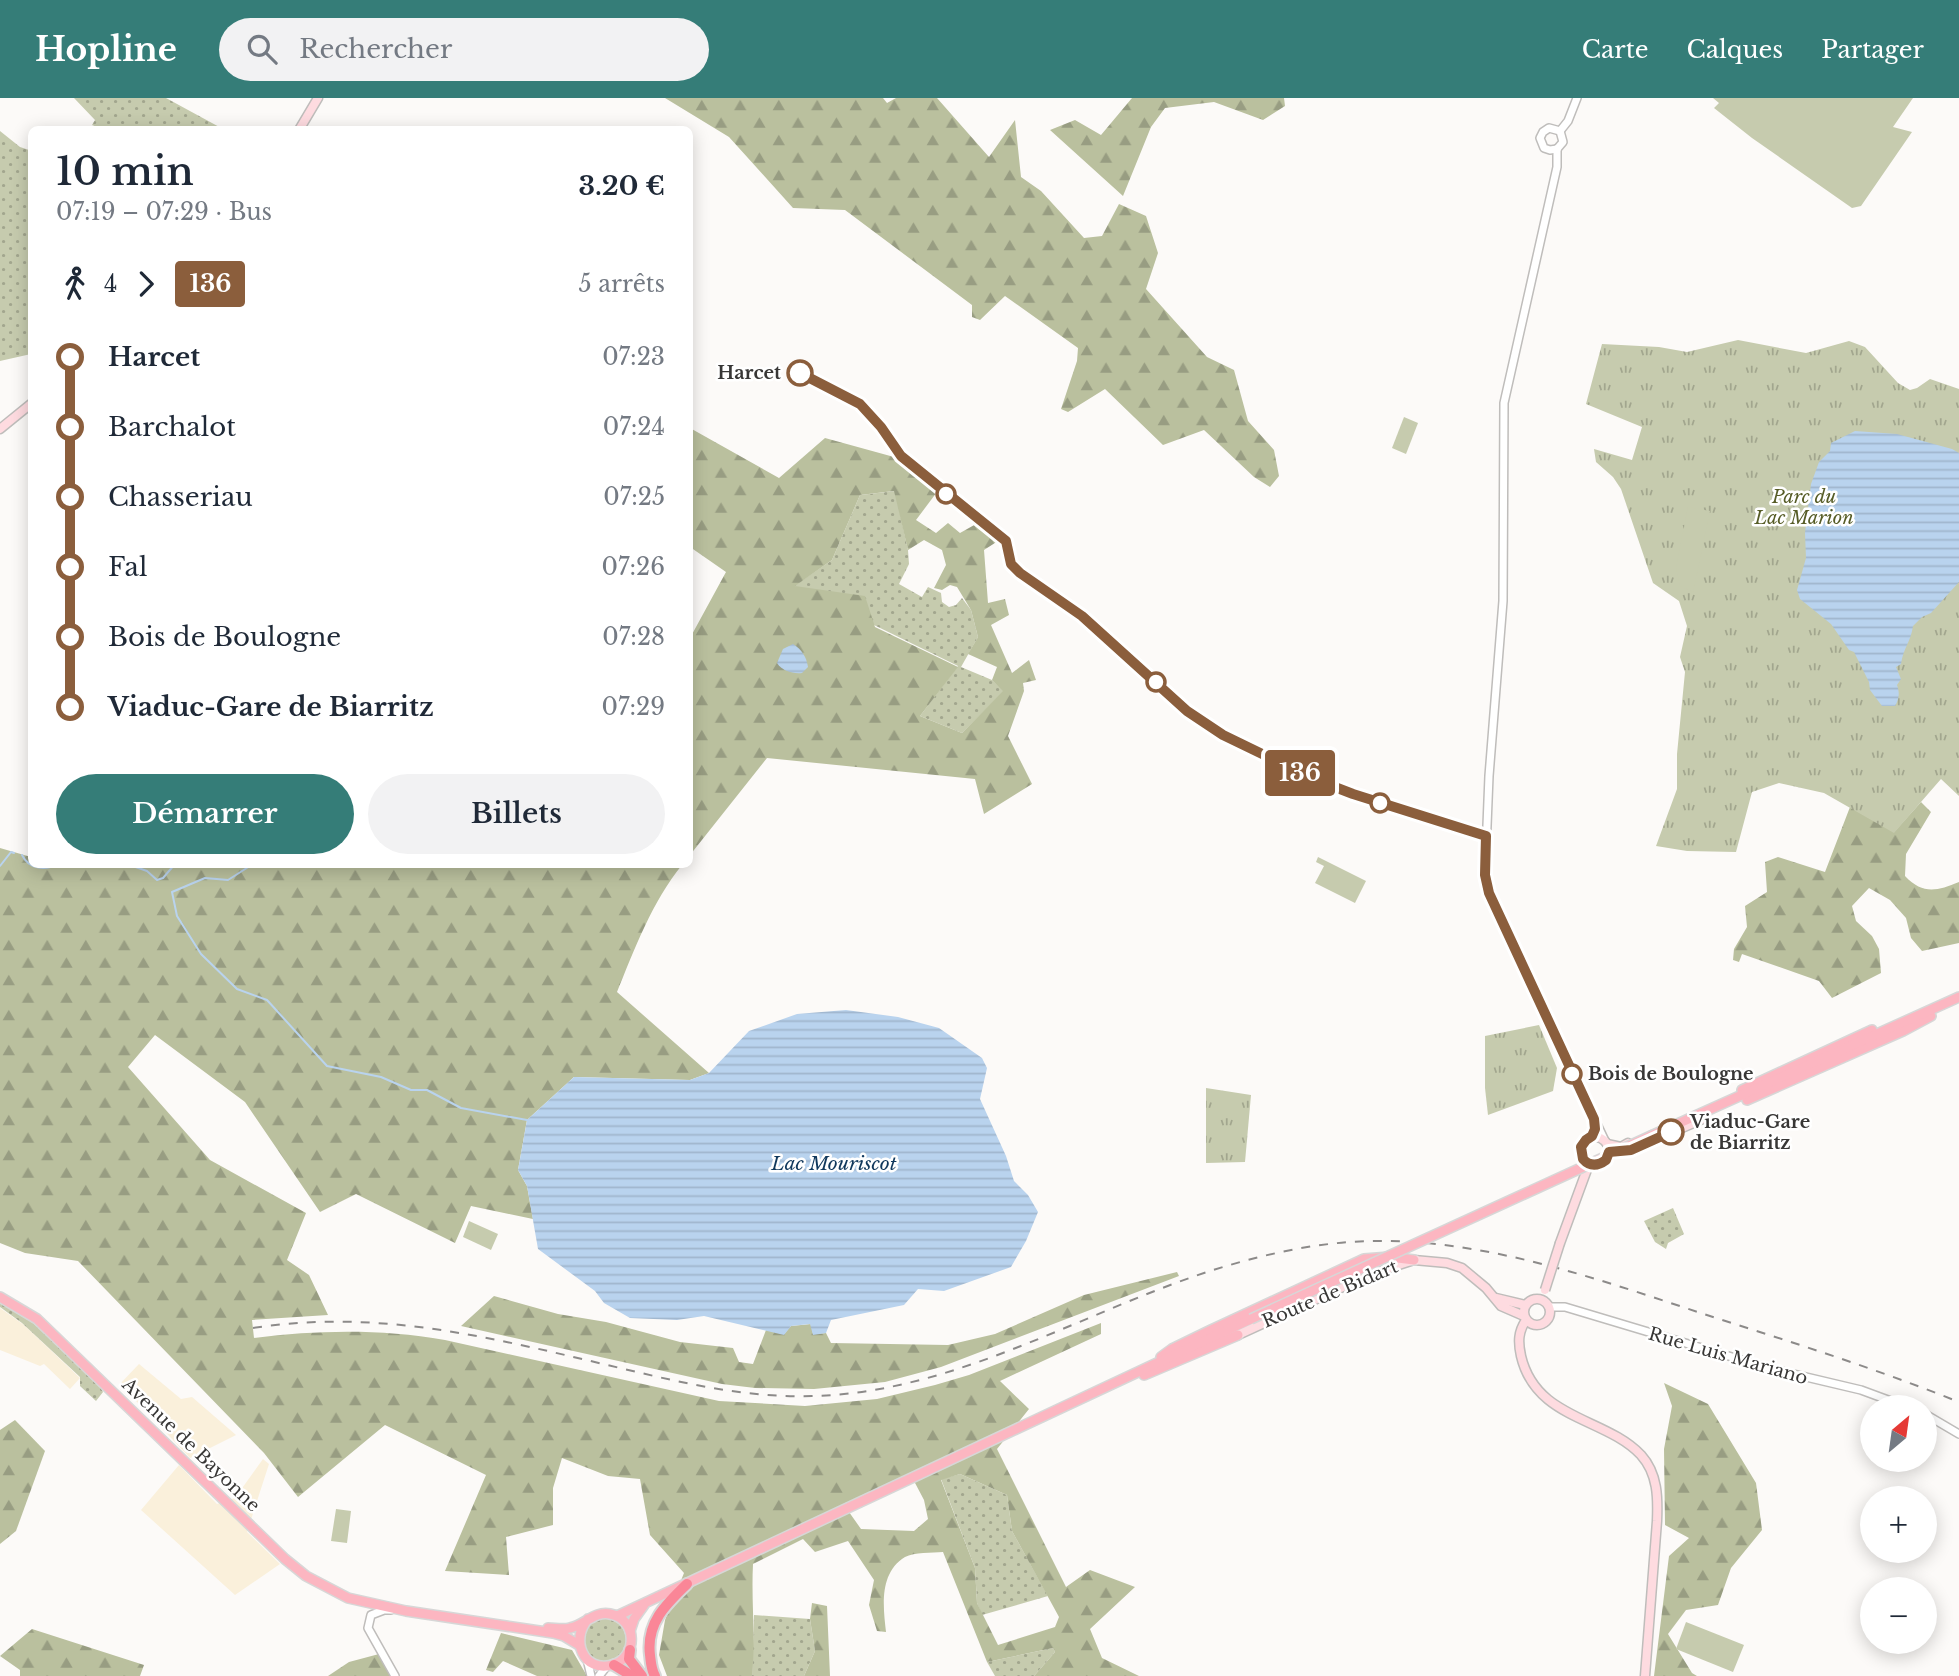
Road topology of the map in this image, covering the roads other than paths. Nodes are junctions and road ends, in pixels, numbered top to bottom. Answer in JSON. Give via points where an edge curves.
{"nodes":[{"id":1,"x":318,"y":98,"type":"edge"},
{"id":2,"x":1577,"y":98,"type":"edge"},
{"id":3,"x":301,"y":126,"type":"edge"},
{"id":4,"x":1560,"y":131,"type":"junction"},
{"id":5,"x":1557,"y":149,"type":"junction"},
{"id":6,"x":28,"y":406,"type":"edge"},
{"id":7,"x":0,"y":429,"type":"edge"},
{"id":8,"x":1956,"y":999,"type":"edge"},
{"id":9,"x":1717,"y":1103,"type":"joint"},
{"id":10,"x":1705,"y":1118,"type":"joint"},
{"id":11,"x":1594,"y":1119,"type":"junction"},
{"id":12,"x":1592,"y":1136,"type":"junction"},
{"id":13,"x":1607,"y":1146,"type":"junction"},
{"id":14,"x":1589,"y":1164,"type":"junction"},
{"id":15,"x":1414,"y":1260,"type":"junction"},
{"id":16,"x":1543,"y":1295,"type":"junction"},
{"id":17,"x":0,"y":1297,"type":"edge"},
{"id":18,"x":1496,"y":1298,"type":"junction"},
{"id":19,"x":1525,"y":1306,"type":"junction"},
{"id":20,"x":1549,"y":1307,"type":"junction"},
{"id":21,"x":1525,"y":1318,"type":"junction"},
{"id":22,"x":1237,"y":1335,"type":"joint"},
{"id":23,"x":1143,"y":1369,"type":"junction"},
{"id":24,"x":1875,"y":1395,"type":"edge"},
{"id":25,"x":1080,"y":1399,"type":"junction"},
{"id":26,"x":1937,"y":1422,"type":"edge"},
{"id":27,"x":1959,"y":1434,"type":"edge"},
{"id":28,"x":687,"y":1584,"type":"junction"},
{"id":29,"x":368,"y":1602,"type":"junction"},
{"id":30,"x":645,"y":1603,"type":"junction"},
{"id":31,"x":406,"y":1612,"type":"junction"},
{"id":32,"x":617,"y":1616,"type":"junction"},
{"id":33,"x":588,"y":1619,"type":"junction"},
{"id":34,"x":630,"y":1631,"type":"junction"},
{"id":35,"x":579,"y":1645,"type":"junction"},
{"id":36,"x":630,"y":1650,"type":"junction"},
{"id":37,"x":586,"y":1658,"type":"junction"},
{"id":38,"x":610,"y":1665,"type":"junction"},
{"id":39,"x":395,"y":1676,"type":"edge"},
{"id":40,"x":591,"y":1676,"type":"edge"},
{"id":41,"x":599,"y":1676,"type":"edge"},
{"id":42,"x":632,"y":1676,"type":"edge"},
{"id":43,"x":642,"y":1676,"type":"edge"},
{"id":44,"x":655,"y":1676,"type":"edge"},
{"id":45,"x":1645,"y":1676,"type":"edge"}],
"edges":[{"from":1,"to":3,"type":"main road"},
{"from":2,"to":4,"type":"street"},
{"from":4,"to":5,"type":"street","via":[[1563,142]]},
{"from":4,"to":5,"type":"street","via":[[1549,128],[1540,138],[1544,148]]},
{"from":5,"to":11,"type":"street","via":[[1557,167],[1504,403],[1503,601],[1485,875],[1489,893]]},
{"from":6,"to":7,"type":"main road"},
{"from":8,"to":9,"type":"main road","via":[[1933,1004],[1854,1038]]},
{"from":8,"to":10,"type":"main road","via":[[1903,1031]]},
{"from":8,"to":23,"type":"main road","bridge":true},
{"from":9,"to":13,"type":"main road","via":[[1621,1146]]},
{"from":10,"to":13,"type":"main road","via":[[1631,1150]]},
{"from":11,"to":12,"type":"street"},
{"from":11,"to":13,"type":"street"},
{"from":12,"to":13,"type":"main road"},
{"from":12,"to":14,"type":"main road","via":[[1580,1151]]},
{"from":13,"to":14,"type":"main road","via":[[1606,1160]]},
{"from":14,"to":16,"type":"main road","bridge":true},
{"from":15,"to":18,"type":"main road","name":"Route de Bidart","via":[[1457,1266]]},
{"from":15,"to":22,"type":"main road","name":"Route de Bidart","via":[[1371,1274]]},
{"from":15,"to":23,"type":"main road","via":[[1364,1259],[1172,1349]]},
{"from":16,"to":19,"type":"main road"},
{"from":16,"to":20,"type":"main road"},
{"from":17,"to":29,"type":"main road","name":"Avenue de Bayonne","via":[[37,1320],[295,1567],[326,1589]]},
{"from":18,"to":19,"type":"main road","name":"Route de Bidart"},
{"from":18,"to":21,"type":"main road","name":"Route de Bidart","via":[[1501,1306]]},
{"from":19,"to":21,"type":"main road"},
{"from":20,"to":21,"type":"main road","via":[[1550,1316],[1544,1323],[1534,1325]]},
{"from":20,"to":24,"type":"street","name":"Rue Luis Mariano","via":[[1565,1307],[1772,1370]]},
{"from":21,"to":45,"type":"main road","via":[[1520,1351],[1542,1392],[1574,1417],[1621,1438],[1653,1473],[1658,1500]]},
{"from":22,"to":25,"type":"main road"},
{"from":23,"to":25,"type":"main road"},
{"from":25,"to":28,"type":"main road"},
{"from":26,"to":27,"type":"street"},
{"from":28,"to":30,"type":"main road"},
{"from":28,"to":44,"type":"highway","via":[[663,1608],[653,1626],[649,1644]]},
{"from":29,"to":31,"type":"main road"},
{"from":29,"to":33,"type":"main road","via":[[545,1628],[569,1629]]},
{"from":30,"to":32,"type":"main road"},
{"from":30,"to":34,"type":"main road"},
{"from":31,"to":35,"type":"main road","via":[[553,1633]]},
{"from":31,"to":39,"type":"street","via":[[384,1610],[368,1619],[368,1628]]},
{"from":32,"to":33,"type":"main road","via":[[602,1613]]},
{"from":32,"to":34,"type":"main road"},
{"from":33,"to":35,"type":"main road","via":[[580,1631]]},
{"from":34,"to":36,"type":"main road"},
{"from":35,"to":37,"type":"main road"},
{"from":36,"to":38,"type":"main road"},
{"from":36,"to":43,"type":"highway","via":[[629,1658]]},
{"from":37,"to":38,"type":"main road"},
{"from":37,"to":40,"type":"street"},
{"from":38,"to":41,"type":"street"},
{"from":38,"to":42,"type":"highway"}]}
